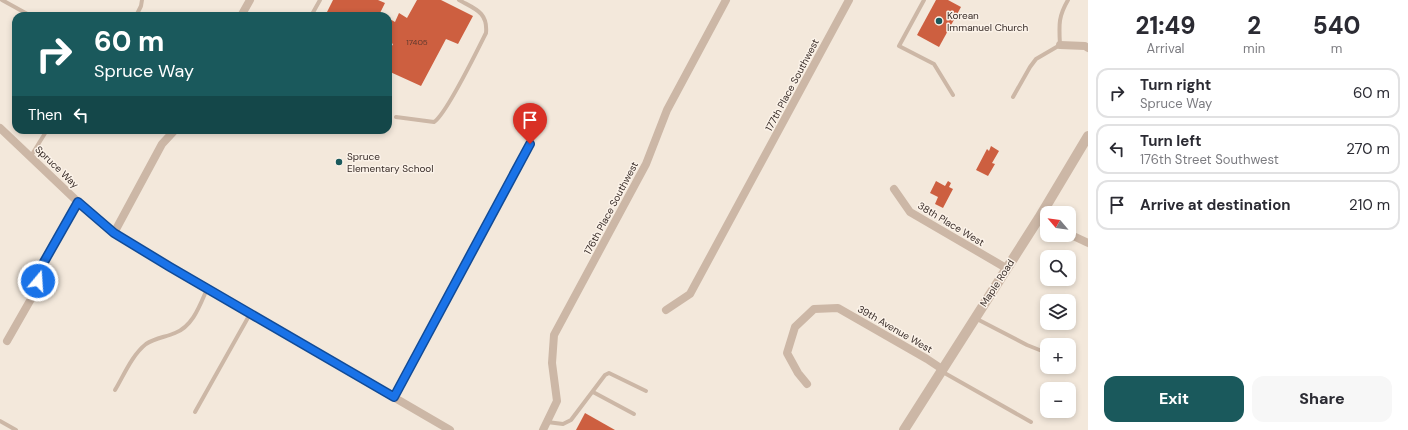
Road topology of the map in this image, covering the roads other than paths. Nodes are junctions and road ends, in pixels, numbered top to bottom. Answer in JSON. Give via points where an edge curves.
{"nodes":[{"id":1,"x":2,"y":0,"type":"edge"},
{"id":2,"x":142,"y":0,"type":"edge"},
{"id":3,"x":250,"y":0,"type":"edge"},
{"id":4,"x":320,"y":0,"type":"edge"},
{"id":5,"x":459,"y":0,"type":"edge"},
{"id":6,"x":726,"y":0,"type":"edge"},
{"id":7,"x":849,"y":0,"type":"edge"},
{"id":8,"x":924,"y":0,"type":"edge"},
{"id":9,"x":1068,"y":0,"type":"edge"},
{"id":10,"x":24,"y":12,"type":"edge"},
{"id":11,"x":138,"y":12,"type":"edge"},
{"id":12,"x":243,"y":12,"type":"edge"},
{"id":13,"x":313,"y":12,"type":"edge"},
{"id":14,"x":1060,"y":45,"type":"junction"},
{"id":15,"x":1088,"y":48,"type":"edge"},
{"id":16,"x":952,"y":95,"type":"dead end"},
{"id":17,"x":1013,"y":97,"type":"dead end"},
{"id":18,"x":396,"y":117,"type":"dead end"},
{"id":19,"x":0,"y":128,"type":"edge"},
{"id":20,"x":45,"y":134,"type":"edge"},
{"id":21,"x":171,"y":134,"type":"edge"},
{"id":22,"x":1088,"y":136,"type":"edge"},
{"id":23,"x":530,"y":144,"type":"dead end"},
{"id":24,"x":31,"y":156,"type":"junction"},
{"id":25,"x":894,"y":189,"type":"dead end"},
{"id":26,"x":78,"y":202,"type":"junction"},
{"id":27,"x":1050,"y":206,"type":"edge"},
{"id":28,"x":1040,"y":224,"type":"edge"},
{"id":29,"x":114,"y":233,"type":"junction"},
{"id":30,"x":1076,"y":237,"type":"edge"},
{"id":31,"x":1088,"y":243,"type":"edge"},
{"id":32,"x":1006,"y":268,"type":"junction"},
{"id":33,"x":208,"y":289,"type":"junction"},
{"id":34,"x":666,"y":310,"type":"dead end"},
{"id":35,"x":250,"y":314,"type":"junction"},
{"id":36,"x":974,"y":318,"type":"junction"},
{"id":37,"x":7,"y":341,"type":"dead end"},
{"id":38,"x":1040,"y":350,"type":"edge"},
{"id":39,"x":942,"y":370,"type":"junction"},
{"id":40,"x":807,"y":384,"type":"dead end"},
{"id":41,"x":115,"y":390,"type":"dead end"},
{"id":42,"x":646,"y":390,"type":"dead end"},
{"id":43,"x":593,"y":392,"type":"junction"},
{"id":44,"x":394,"y":397,"type":"junction"},
{"id":45,"x":195,"y":412,"type":"dead end"},
{"id":46,"x":634,"y":414,"type":"dead end"},
{"id":47,"x":0,"y":421,"type":"edge"},
{"id":48,"x":547,"y":422,"type":"junction"},
{"id":49,"x":1031,"y":422,"type":"dead end"},
{"id":50,"x":16,"y":430,"type":"edge"},
{"id":51,"x":450,"y":430,"type":"edge"},
{"id":52,"x":543,"y":430,"type":"edge"},
{"id":53,"x":904,"y":430,"type":"edge"}],
"edges":[{"from":1,"to":10,"type":"lane"},
{"from":2,"to":11,"type":"lane"},
{"from":3,"to":12,"type":"street"},
{"from":4,"to":13,"type":"lane"},
{"from":5,"to":18,"type":"lane","via":[[482,14],[487,25],[486,33],[439,119],[434,122]]},
{"from":6,"to":48,"type":"street","name":"176th Place Southwest","via":[[667,110],[646,164],[554,335],[552,363],[557,401]]},
{"from":7,"to":34,"type":"street","name":"177th Place Southwest","via":[[690,294]]},
{"from":8,"to":16,"type":"lane","via":[[899,46],[934,64]]},
{"from":9,"to":14,"type":"lane","via":[[1061,13]]},
{"from":14,"to":15,"type":"street"},
{"from":14,"to":17,"type":"lane","via":[[1036,59]]},
{"from":19,"to":24,"type":"street","name":"Spruce Way"},
{"from":20,"to":24,"type":"lane"},
{"from":21,"to":29,"type":"street","via":[[162,144]]},
{"from":22,"to":27,"type":"street","name":"Maple Road"},
{"from":23,"to":44,"type":"street"},
{"from":24,"to":26,"type":"street","name":"Spruce Way"},
{"from":25,"to":32,"type":"street","name":"38th Place West","via":[[910,212]]},
{"from":26,"to":29,"type":"street","name":"Spruce Way"},
{"from":26,"to":37,"type":"street","via":[[40,269],[35,292]]},
{"from":28,"to":32,"type":"street","name":"Maple Road"},
{"from":29,"to":33,"type":"street","name":"Spruce Way"},
{"from":30,"to":31,"type":"street"},
{"from":32,"to":36,"type":"street","name":"Maple Road"},
{"from":33,"to":35,"type":"street","name":"Spruce Way"},
{"from":33,"to":41,"type":"lane","via":[[189,324],[177,332],[147,344],[138,352]]},
{"from":35,"to":44,"type":"street","name":"Spruce Way"},
{"from":35,"to":45,"type":"lane"},
{"from":36,"to":38,"type":"lane"},
{"from":36,"to":39,"type":"street","name":"Maple Road"},
{"from":39,"to":40,"type":"street","name":"39th Avenue West","via":[[928,358],[838,308],[814,309],[795,327],[787,354]]},
{"from":39,"to":49,"type":"lane"},
{"from":39,"to":53,"type":"street","name":"Maple Road"},
{"from":42,"to":43,"type":"lane","via":[[609,373]]},
{"from":43,"to":46,"type":"lane"},
{"from":43,"to":48,"type":"lane","via":[[568,423]]},
{"from":44,"to":51,"type":"street","name":"Spruce Way"},
{"from":47,"to":50,"type":"lane"},
{"from":48,"to":52,"type":"street","name":"176th Place Southwest"}]}
